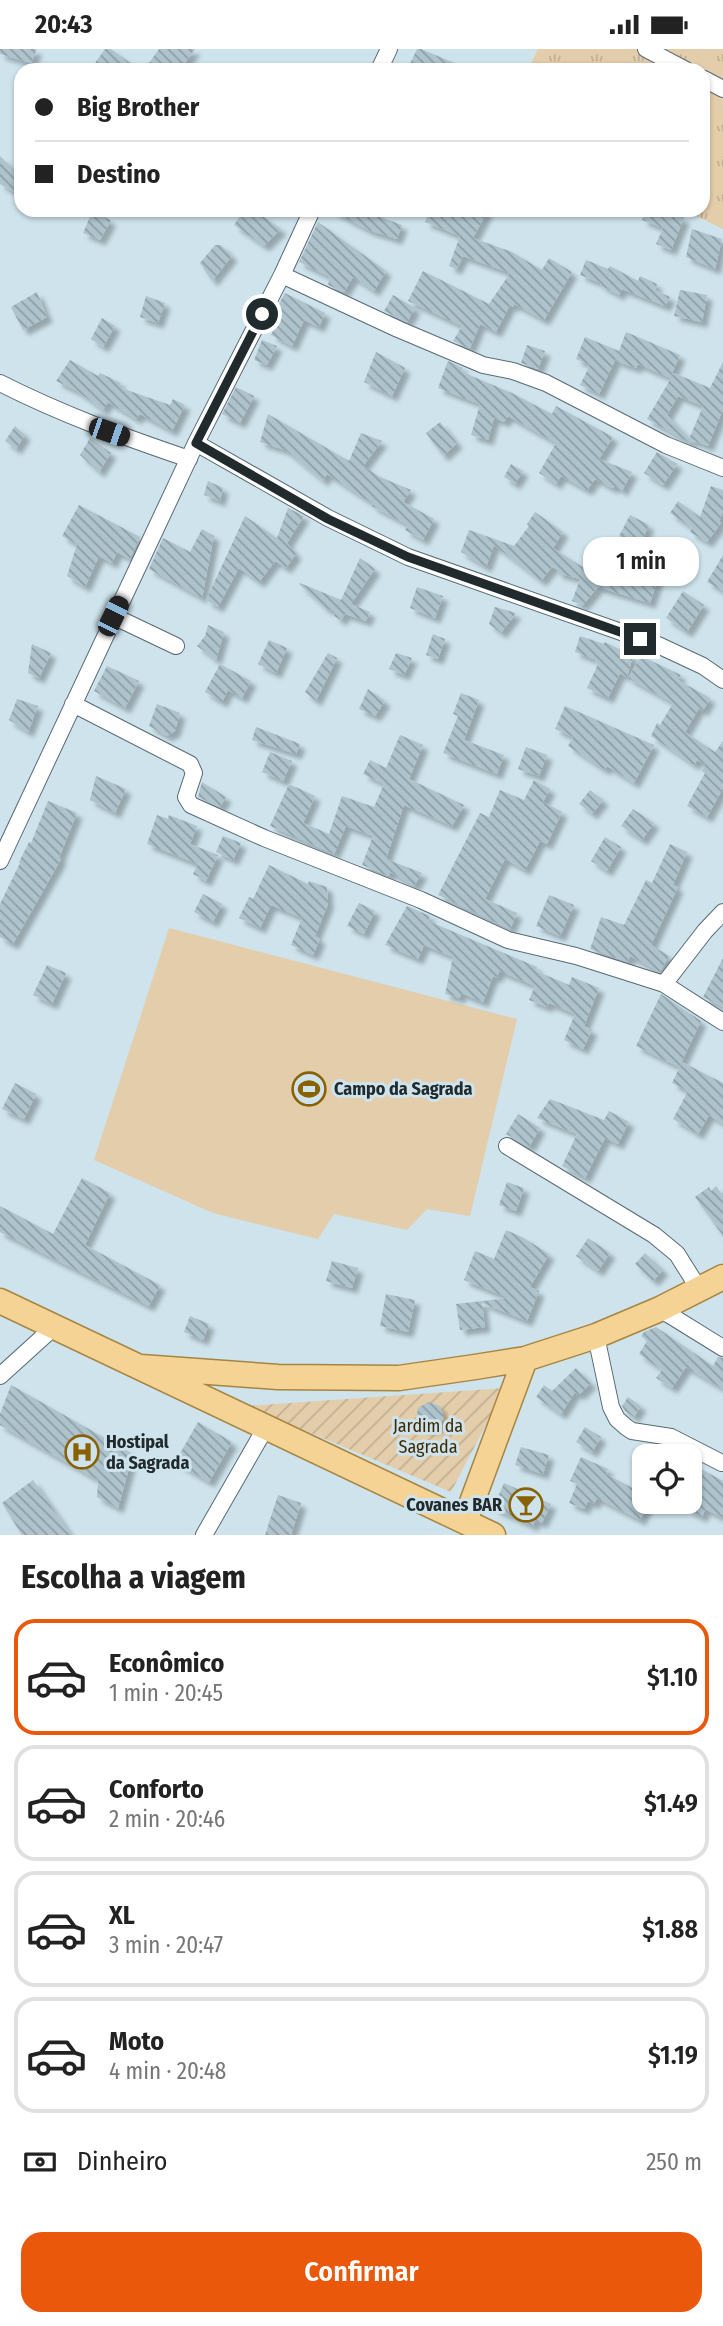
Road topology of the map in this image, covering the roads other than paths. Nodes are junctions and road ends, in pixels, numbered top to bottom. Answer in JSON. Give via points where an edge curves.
{"nodes":[{"id":1,"x":646,"y":49,"type":"edge"},
{"id":2,"x":673,"y":63,"type":"edge"},
{"id":3,"x":309,"y":217,"type":"edge"},
{"id":4,"x":282,"y":275,"type":"junction"},
{"id":5,"x":0,"y":383,"type":"edge"},
{"id":6,"x":196,"y":443,"type":"junction"},
{"id":7,"x":189,"y":459,"type":"junction"},
{"id":8,"x":723,"y":468,"type":"edge"},
{"id":9,"x":113,"y":616,"type":"junction"},
{"id":10,"x":176,"y":646,"type":"dead end"},
{"id":11,"x":723,"y":680,"type":"edge"},
{"id":12,"x":73,"y":704,"type":"junction"},
{"id":13,"x":0,"y":861,"type":"edge"},
{"id":14,"x":723,"y":912,"type":"edge"},
{"id":15,"x":664,"y":984,"type":"junction"},
{"id":16,"x":723,"y":1021,"type":"edge"},
{"id":17,"x":507,"y":1146,"type":"dead end"},
{"id":18,"x":723,"y":1277,"type":"edge"},
{"id":19,"x":699,"y":1289,"type":"junction"},
{"id":20,"x":0,"y":1301,"type":"edge"},
{"id":21,"x":660,"y":1309,"type":"junction"},
{"id":22,"x":54,"y":1327,"type":"junction"},
{"id":23,"x":596,"y":1336,"type":"junction"},
{"id":24,"x":723,"y":1348,"type":"edge"},
{"id":25,"x":525,"y":1359,"type":"junction"},
{"id":26,"x":141,"y":1367,"type":"junction"},
{"id":27,"x":0,"y":1376,"type":"edge"},
{"id":28,"x":266,"y":1427,"type":"junction"},
{"id":29,"x":722,"y":1463,"type":"edge"},
{"id":30,"x":465,"y":1521,"type":"junction"},
{"id":31,"x":204,"y":1535,"type":"edge"},
{"id":32,"x":493,"y":1535,"type":"edge"}],
"edges":[{"from":1,"to":2,"type":"street"},
{"from":3,"to":4,"type":"street"},
{"from":4,"to":6,"type":"street"},
{"from":4,"to":8,"type":"street","via":[[483,365],[546,383],[666,445]]},
{"from":5,"to":7,"type":"street","via":[[109,432]]},
{"from":6,"to":7,"type":"street"},
{"from":6,"to":11,"type":"street","via":[[328,519],[408,557],[658,645]]},
{"from":7,"to":9,"type":"street"},
{"from":9,"to":10,"type":"street"},
{"from":9,"to":12,"type":"street"},
{"from":12,"to":13,"type":"street"},
{"from":12,"to":15,"type":"street","via":[[190,764],[194,773],[186,797],[191,805],[508,940],[576,955]]},
{"from":14,"to":15,"type":"street"},
{"from":15,"to":16,"type":"street"},
{"from":17,"to":19,"type":"street","via":[[654,1235],[677,1254]]},
{"from":18,"to":19,"type":"main road"},
{"from":19,"to":21,"type":"main road"},
{"from":20,"to":22,"type":"main road"},
{"from":21,"to":23,"type":"main road"},
{"from":21,"to":24,"type":"street"},
{"from":22,"to":26,"type":"main road"},
{"from":22,"to":27,"type":"street"},
{"from":23,"to":25,"type":"main road"},
{"from":23,"to":29,"type":"street","via":[[617,1419],[632,1431],[671,1437]]},
{"from":25,"to":26,"type":"main road","via":[[399,1378],[278,1377]]},
{"from":25,"to":30,"type":"main road"},
{"from":26,"to":28,"type":"main road"},
{"from":28,"to":30,"type":"main road"},
{"from":28,"to":31,"type":"street"},
{"from":30,"to":32,"type":"main road"}]}
